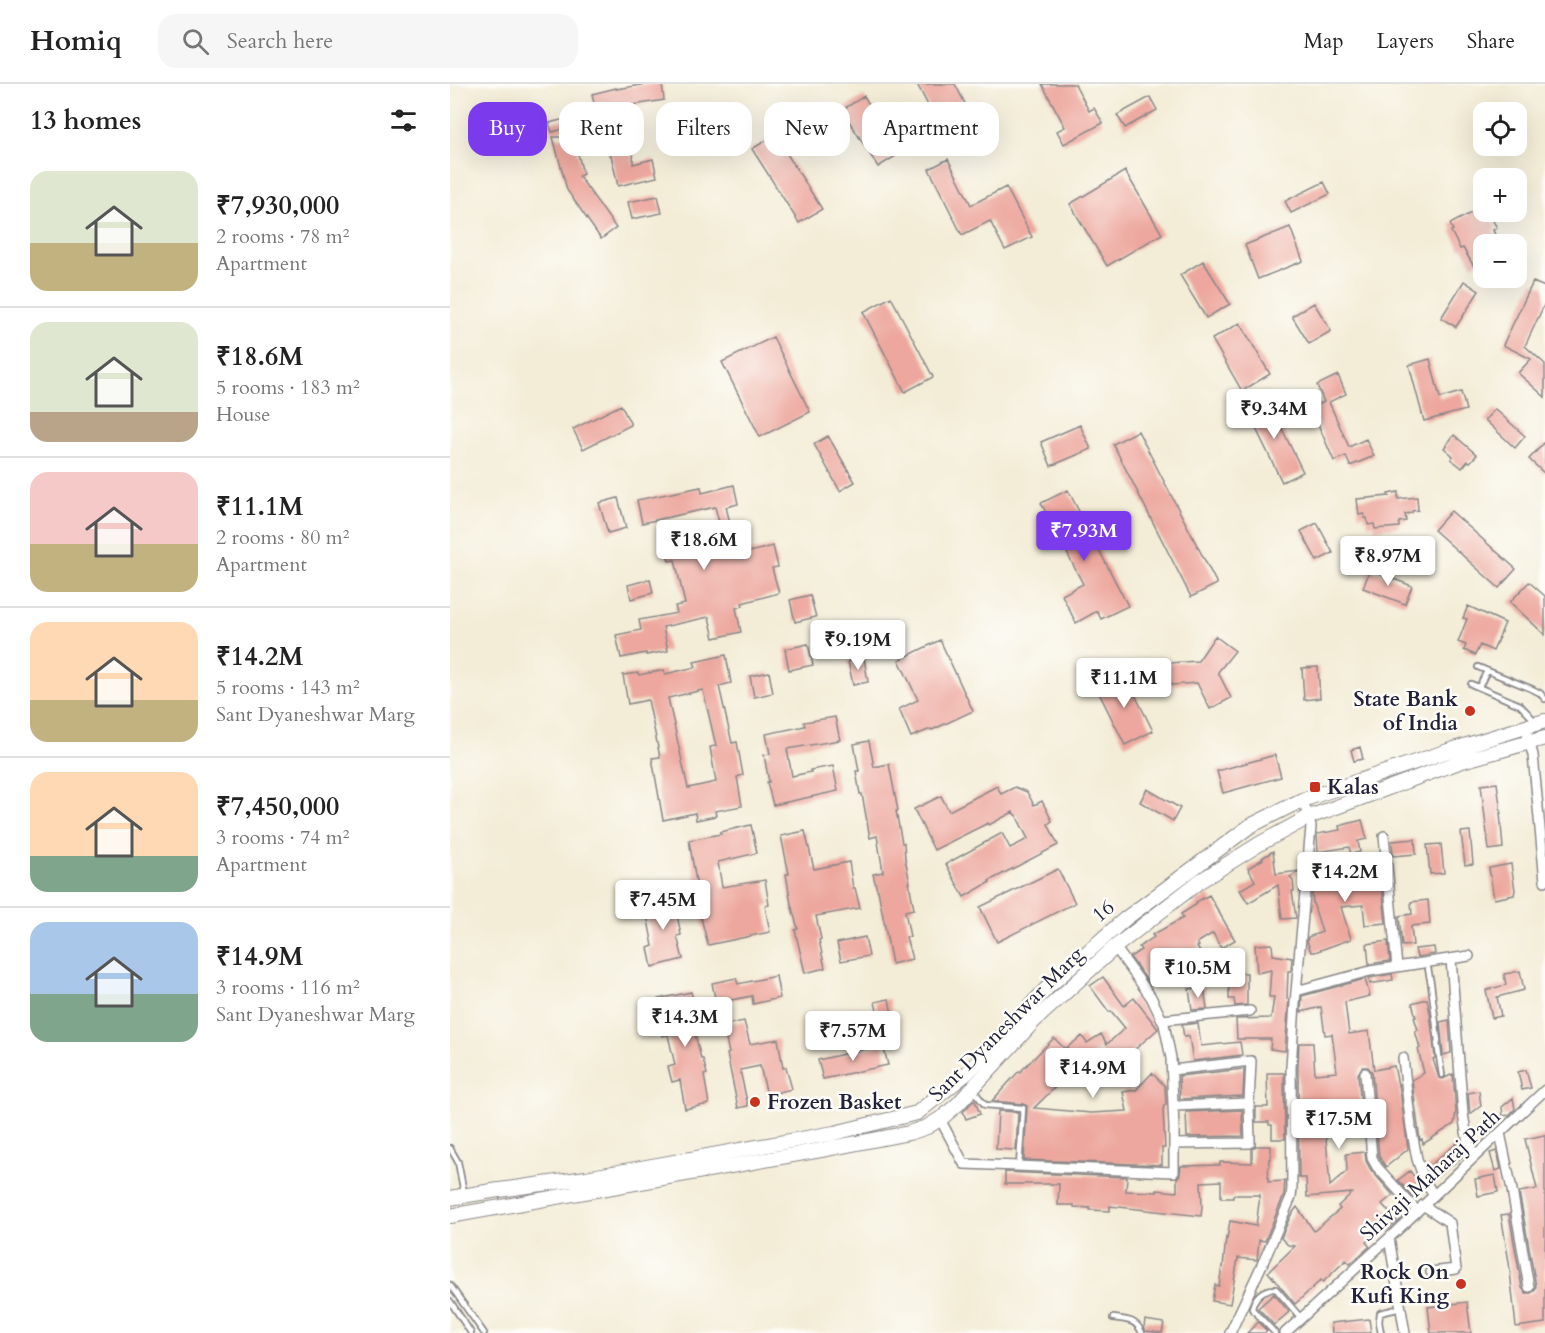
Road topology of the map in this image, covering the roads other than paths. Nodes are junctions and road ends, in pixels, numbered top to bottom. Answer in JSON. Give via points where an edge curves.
{"nodes":[{"id":1,"x":1478,"y":667,"type":"dead end"},
{"id":2,"x":1487,"y":671,"type":"junction"},
{"id":3,"x":1471,"y":684,"type":"dead end"},
{"id":4,"x":1479,"y":687,"type":"junction"},
{"id":5,"x":1545,"y":699,"type":"edge"},
{"id":6,"x":1536,"y":724,"type":"edge"},
{"id":7,"x":1545,"y":738,"type":"edge"},
{"id":8,"x":1529,"y":742,"type":"junction"},
{"id":9,"x":1302,"y":800,"type":"junction"},
{"id":10,"x":1309,"y":817,"type":"junction"},
{"id":11,"x":1384,"y":836,"type":"dead end"},
{"id":12,"x":1545,"y":881,"type":"edge"},
{"id":13,"x":1114,"y":947,"type":"junction"},
{"id":14,"x":1468,"y":956,"type":"dead end"},
{"id":15,"x":1451,"y":959,"type":"junction"},
{"id":16,"x":1427,"y":963,"type":"junction"},
{"id":17,"x":1396,"y":967,"type":"junction"},
{"id":18,"x":1296,"y":992,"type":"junction"},
{"id":19,"x":1250,"y":1011,"type":"dead end"},
{"id":20,"x":1162,"y":1020,"type":"junction"},
{"id":21,"x":1403,"y":1058,"type":"dead end"},
{"id":22,"x":1172,"y":1070,"type":"junction"},
{"id":23,"x":1365,"y":1073,"type":"dead end"},
{"id":24,"x":1442,"y":1075,"type":"dead end"},
{"id":25,"x":972,"y":1088,"type":"junction"},
{"id":26,"x":1545,"y":1093,"type":"edge"},
{"id":27,"x":1249,"y":1103,"type":"junction"},
{"id":28,"x":1173,"y":1106,"type":"junction"},
{"id":29,"x":917,"y":1113,"type":"junction"},
{"id":30,"x":940,"y":1119,"type":"junction"},
{"id":31,"x":927,"y":1126,"type":"junction"},
{"id":32,"x":1500,"y":1133,"type":"junction"},
{"id":33,"x":1174,"y":1144,"type":"junction"},
{"id":34,"x":450,"y":1148,"type":"edge"},
{"id":35,"x":1475,"y":1156,"type":"junction"},
{"id":36,"x":1019,"y":1166,"type":"junction"},
{"id":37,"x":680,"y":1168,"type":"junction"},
{"id":38,"x":588,"y":1185,"type":"junction"},
{"id":39,"x":1434,"y":1195,"type":"junction"},
{"id":40,"x":464,"y":1196,"type":"junction"},
{"id":41,"x":450,"y":1198,"type":"edge"},
{"id":42,"x":1420,"y":1208,"type":"junction"},
{"id":43,"x":450,"y":1216,"type":"edge"},
{"id":44,"x":1389,"y":1238,"type":"junction"},
{"id":45,"x":1431,"y":1272,"type":"dead end"},
{"id":46,"x":450,"y":1285,"type":"edge"},
{"id":47,"x":1529,"y":1287,"type":"dead end"},
{"id":48,"x":450,"y":1301,"type":"edge"},
{"id":49,"x":1401,"y":1308,"type":"junction"},
{"id":50,"x":1113,"y":1318,"type":"dead end"},
{"id":51,"x":1301,"y":1318,"type":"junction"},
{"id":52,"x":471,"y":1333,"type":"edge"},
{"id":53,"x":484,"y":1333,"type":"edge"},
{"id":54,"x":1142,"y":1333,"type":"edge"},
{"id":55,"x":1230,"y":1333,"type":"edge"},
{"id":56,"x":1275,"y":1333,"type":"edge"},
{"id":57,"x":1285,"y":1333,"type":"edge"},
{"id":58,"x":1381,"y":1333,"type":"edge"},
{"id":59,"x":1405,"y":1333,"type":"edge"}],
"edges":[{"from":1,"to":2,"type":"lane"},
{"from":2,"to":4,"type":"lane"},
{"from":2,"to":5,"type":"lane","via":[[1532,689]]},
{"from":3,"to":4,"type":"lane"},
{"from":4,"to":6,"type":"lane","via":[[1520,705]]},
{"from":6,"to":8,"type":"street"},
{"from":6,"to":9,"type":"main road","name":"16"},
{"from":7,"to":8,"type":"main road","name":"Sant Dyaneshwar Marg"},
{"from":8,"to":10,"type":"main road","name":"Sant Dyaneshwar Marg","via":[[1462,761]]},
{"from":8,"to":12,"type":"street"},
{"from":9,"to":10,"type":"street"},
{"from":9,"to":29,"type":"main road","name":"16","via":[[1250,826],[1125,919],[1048,987],[966,1073]]},
{"from":10,"to":13,"type":"main road","name":"Sant Dyaneshwar Marg","via":[[1200,881]]},
{"from":10,"to":18,"type":"street"},
{"from":11,"to":17,"type":"street"},
{"from":13,"to":20,"type":"street","via":[[1151,997]]},
{"from":13,"to":25,"type":"main road","name":"Sant Dyaneshwar Marg","via":[[1034,1021]]},
{"from":14,"to":15,"type":"street"},
{"from":15,"to":16,"type":"street"},
{"from":15,"to":35,"type":"street","via":[[1463,1114],[1468,1143]]},
{"from":16,"to":17,"type":"street"},
{"from":16,"to":24,"type":"lane"},
{"from":17,"to":18,"type":"street"},
{"from":18,"to":55,"type":"street","via":[[1291,1068],[1291,1197]]},
{"from":19,"to":20,"type":"street"},
{"from":20,"to":22,"type":"street"},
{"from":21,"to":39,"type":"street","via":[[1417,1159]]},
{"from":22,"to":27,"type":"street","via":[[1251,1061]]},
{"from":22,"to":28,"type":"street"},
{"from":23,"to":42,"type":"street","via":[[1372,1158]]},
{"from":25,"to":30,"type":"main road","name":"Sant Dyaneshwar Marg"},
{"from":25,"to":36,"type":"lane","via":[[985,1105],[1023,1108]]},
{"from":26,"to":32,"type":"street","name":"Shivaji Maharaj Path"},
{"from":27,"to":28,"type":"street"},
{"from":27,"to":33,"type":"street","via":[[1250,1143]]},
{"from":28,"to":33,"type":"street"},
{"from":29,"to":31,"type":"main road"},
{"from":29,"to":37,"type":"main road","name":"16"},
{"from":30,"to":31,"type":"main road","name":"Sant Dyaneshwar Marg"},
{"from":30,"to":36,"type":"street","via":[[964,1164]]},
{"from":31,"to":37,"type":"main road","name":"Sant Dyaneshwar Marg","via":[[909,1133]]},
{"from":32,"to":35,"type":"street","name":"Shivaji Maharaj Path"},
{"from":32,"to":47,"type":"street"},
{"from":33,"to":36,"type":"street","via":[[1174,1172]]},
{"from":34,"to":40,"type":"lane","via":[[458,1162]]},
{"from":35,"to":39,"type":"street","name":"Shivaji Maharaj Path"},
{"from":37,"to":38,"type":"main road","name":"Sant Dyaneshwar Marg"},
{"from":38,"to":40,"type":"main road","name":"Sant Dyaneshwar Marg"},
{"from":38,"to":43,"type":"main road","name":"Sant Dyaneshwar Marg"},
{"from":39,"to":42,"type":"street","name":"Shivaji Maharaj Path"},
{"from":40,"to":41,"type":"main road","name":"Sant Dyaneshwar Marg"},
{"from":42,"to":44,"type":"street","name":"Shivaji Maharaj Path"},
{"from":42,"to":45,"type":"street","via":[[1450,1223],[1456,1269]]},
{"from":44,"to":49,"type":"street"},
{"from":44,"to":51,"type":"street","name":"Shivaji Maharaj Path"},
{"from":46,"to":53,"type":"lane"},
{"from":48,"to":52,"type":"lane"},
{"from":49,"to":58,"type":"lane","via":[[1380,1313]]},
{"from":49,"to":59,"type":"street"},
{"from":50,"to":54,"type":"lane","via":[[1132,1322]]},
{"from":51,"to":56,"type":"lane","via":[[1276,1289],[1261,1292],[1252,1309]]},
{"from":51,"to":57,"type":"street","name":"Shivaji Maharaj Path"}]}
